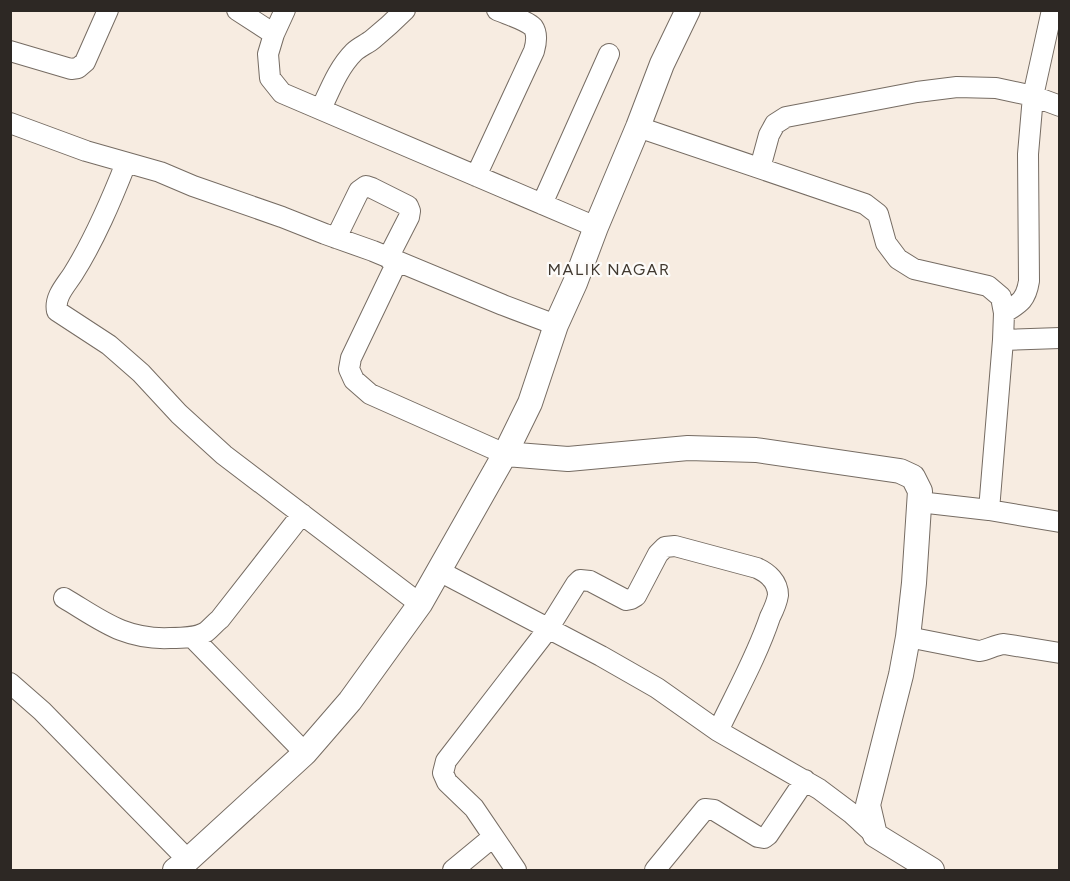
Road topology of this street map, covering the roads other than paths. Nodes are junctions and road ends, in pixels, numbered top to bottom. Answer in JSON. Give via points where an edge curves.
{"nodes":[{"id":1,"x":108,"y":10,"type":"edge"},
{"id":2,"x":237,"y":10,"type":"edge"},
{"id":3,"x":285,"y":10,"type":"edge"},
{"id":4,"x":405,"y":10,"type":"edge"},
{"id":5,"x":497,"y":10,"type":"edge"},
{"id":6,"x":687,"y":10,"type":"edge"},
{"id":7,"x":1052,"y":10,"type":"edge"},
{"id":8,"x":537,"y":19,"type":"edge"},
{"id":9,"x":274,"y":34,"type":"junction"},
{"id":10,"x":10,"y":51,"type":"edge"},
{"id":11,"x":609,"y":54,"type":"dead end"},
{"id":12,"x":1033,"y":96,"type":"junction"},
{"id":13,"x":1059,"y":106,"type":"edge"},
{"id":14,"x":321,"y":109,"type":"junction"},
{"id":15,"x":10,"y":123,"type":"edge"},
{"id":16,"x":638,"y":127,"type":"junction"},
{"id":17,"x":126,"y":163,"type":"junction"},
{"id":18,"x":760,"y":168,"type":"junction"},
{"id":19,"x":476,"y":176,"type":"junction"},
{"id":20,"x":542,"y":204,"type":"junction"},
{"id":21,"x":596,"y":227,"type":"junction"},
{"id":22,"x":336,"y":238,"type":"junction"},
{"id":23,"x":392,"y":260,"type":"junction"},
{"id":24,"x":1004,"y":313,"type":"junction"},
{"id":25,"x":556,"y":326,"type":"junction"},
{"id":26,"x":1059,"y":338,"type":"edge"},
{"id":27,"x":1003,"y":340,"type":"junction"},
{"id":28,"x":505,"y":454,"type":"junction"},
{"id":29,"x":919,"y":502,"type":"junction"},
{"id":30,"x":989,"y":510,"type":"junction"},
{"id":31,"x":302,"y":514,"type":"junction"},
{"id":32,"x":1059,"y":522,"type":"edge"},
{"id":33,"x":439,"y":571,"type":"junction"},
{"id":34,"x":64,"y":598,"type":"dead end"},
{"id":35,"x":420,"y":604,"type":"junction"},
{"id":36,"x":548,"y":629,"type":"junction"},
{"id":37,"x":192,"y":637,"type":"junction"},
{"id":38,"x":908,"y":637,"type":"junction"},
{"id":39,"x":1059,"y":653,"type":"edge"},
{"id":40,"x":10,"y":683,"type":"edge"},
{"id":41,"x":718,"y":730,"type":"junction"},
{"id":42,"x":305,"y":753,"type":"junction"},
{"id":43,"x":805,"y":780,"type":"junction"},
{"id":44,"x":875,"y":835,"type":"junction"},
{"id":45,"x":493,"y":837,"type":"junction"},
{"id":46,"x":182,"y":866,"type":"edge"},
{"id":47,"x":453,"y":870,"type":"edge"},
{"id":48,"x":516,"y":870,"type":"edge"},
{"id":49,"x":656,"y":870,"type":"edge"},
{"id":50,"x":932,"y":870,"type":"edge"}],
"edges":[{"from":1,"to":10,"type":"street","via":[[85,62],[78,68]]},
{"from":2,"to":9,"type":"street"},
{"from":3,"to":9,"type":"street"},
{"from":4,"to":14,"type":"street","via":[[347,60]]},
{"from":5,"to":8,"type":"street","via":[[521,20]]},
{"from":6,"to":16,"type":"street"},
{"from":7,"to":12,"type":"street"},
{"from":8,"to":19,"type":"street","via":[[534,51]]},
{"from":9,"to":14,"type":"street","via":[[268,54],[270,78],[282,93]]},
{"from":11,"to":20,"type":"street"},
{"from":12,"to":13,"type":"street"},
{"from":12,"to":18,"type":"street","via":[[996,88],[957,87],[786,117],[775,124],[769,135]]},
{"from":12,"to":24,"type":"street","via":[[1028,154],[1029,281],[1019,304]]},
{"from":14,"to":19,"type":"street"},
{"from":15,"to":17,"type":"street"},
{"from":16,"to":18,"type":"street"},
{"from":16,"to":21,"type":"street"},
{"from":17,"to":22,"type":"street"},
{"from":17,"to":31,"type":"street","via":[[83,258],[55,304],[57,311],[109,345],[224,455]]},
{"from":18,"to":24,"type":"street","via":[[865,204],[878,214],[886,243],[898,259],[914,269],[988,286],[1001,297]]},
{"from":19,"to":20,"type":"street"},
{"from":20,"to":21,"type":"street"},
{"from":21,"to":25,"type":"street"},
{"from":22,"to":23,"type":"street"},
{"from":22,"to":23,"type":"street","via":[[359,191],[366,186],[372,188],[408,206],[410,211]]},
{"from":23,"to":25,"type":"street"},
{"from":23,"to":28,"type":"street","via":[[351,358],[349,369],[354,381],[370,394]]},
{"from":24,"to":27,"type":"street"},
{"from":25,"to":28,"type":"street","via":[[530,403]]},
{"from":26,"to":27,"type":"street"},
{"from":27,"to":30,"type":"street"},
{"from":28,"to":29,"type":"street","via":[[568,459],[688,448],[756,450],[900,471],[913,477],[920,491]]},
{"from":28,"to":33,"type":"street"},
{"from":29,"to":30,"type":"street"},
{"from":29,"to":38,"type":"street"},
{"from":30,"to":32,"type":"street"},
{"from":31,"to":35,"type":"street"},
{"from":31,"to":37,"type":"street","via":[[220,619]]},
{"from":33,"to":35,"type":"street"},
{"from":33,"to":36,"type":"street"},
{"from":34,"to":37,"type":"street","via":[[130,635],[153,639]]},
{"from":35,"to":42,"type":"street","via":[[350,701]]},
{"from":36,"to":41,"type":"street","via":[[657,688]]},
{"from":36,"to":41,"type":"street","via":[[580,580],[631,600],[665,547],[675,546],[768,573],[778,596],[753,660]]},
{"from":36,"to":45,"type":"street","via":[[446,761],[443,772]]},
{"from":37,"to":42,"type":"street"},
{"from":38,"to":39,"type":"street","via":[[979,651],[1004,644]]},
{"from":38,"to":44,"type":"street","via":[[868,805]]},
{"from":40,"to":46,"type":"street","via":[[42,711]]},
{"from":41,"to":43,"type":"street"},
{"from":42,"to":46,"type":"street"},
{"from":43,"to":44,"type":"street"},
{"from":43,"to":49,"type":"street","via":[[764,838],[714,810],[705,809]]},
{"from":44,"to":50,"type":"street"},
{"from":45,"to":47,"type":"street"},
{"from":45,"to":48,"type":"street"}]}
